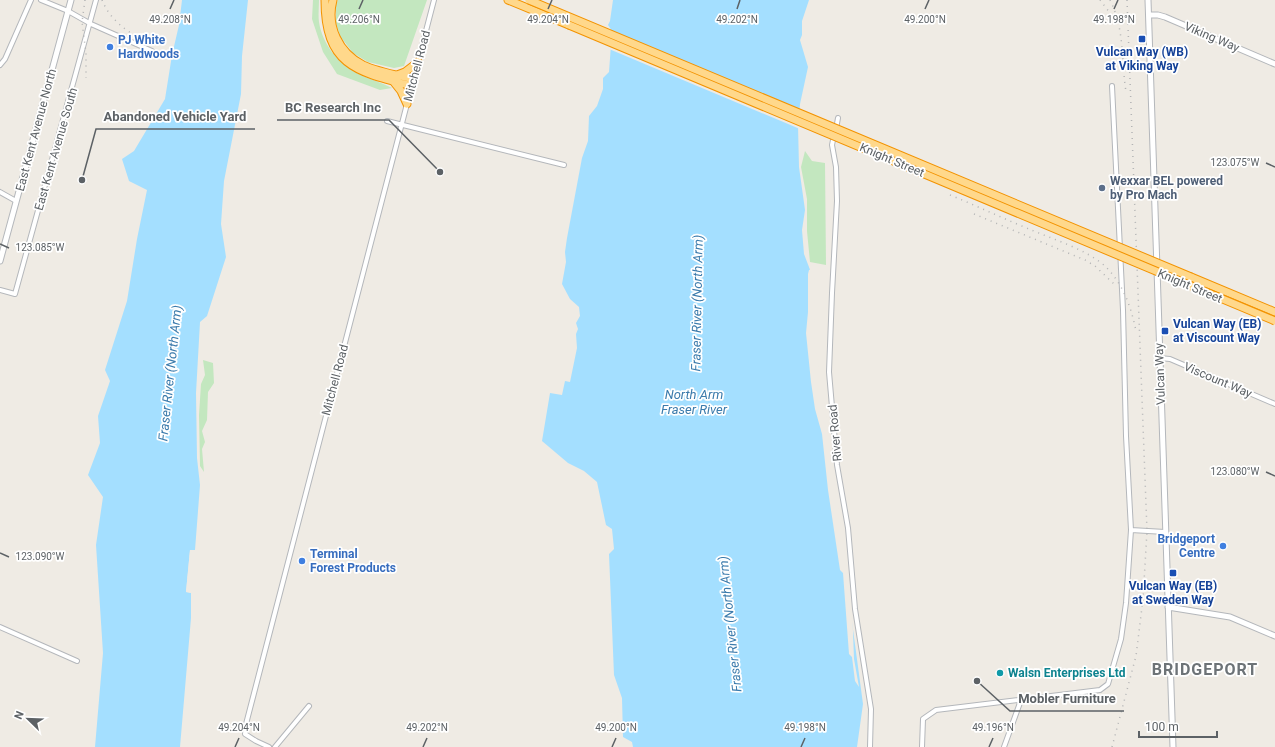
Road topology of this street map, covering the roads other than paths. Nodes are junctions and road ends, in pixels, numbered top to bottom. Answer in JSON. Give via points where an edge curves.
{"nodes":[{"id":1,"x":31,"y":0,"type":"edge"},
{"id":2,"x":41,"y":0,"type":"edge"},
{"id":3,"x":72,"y":0,"type":"edge"},
{"id":4,"x":96,"y":0,"type":"edge"},
{"id":5,"x":325,"y":0,"type":"edge"},
{"id":6,"x":333,"y":0,"type":"edge"},
{"id":7,"x":434,"y":0,"type":"edge"},
{"id":8,"x":508,"y":0,"type":"edge"},
{"id":9,"x":529,"y":0,"type":"edge"},
{"id":10,"x":1148,"y":0,"type":"edge"},
{"id":11,"x":68,"y":11,"type":"junction"},
{"id":12,"x":1149,"y":15,"type":"junction"},
{"id":13,"x":90,"y":24,"type":"junction"},
{"id":14,"x":152,"y":51,"type":"dead end"},
{"id":15,"x":418,"y":62,"type":"junction"},
{"id":16,"x":1275,"y":64,"type":"edge"},
{"id":17,"x":0,"y":65,"type":"edge"},
{"id":18,"x":397,"y":74,"type":"junction"},
{"id":19,"x":393,"y":81,"type":"junction"},
{"id":20,"x":413,"y":82,"type":"junction"},
{"id":21,"x":1112,"y":86,"type":"dead end"},
{"id":22,"x":407,"y":104,"type":"junction"},
{"id":23,"x":838,"y":118,"type":"dead end"},
{"id":24,"x":387,"y":120,"type":"dead end"},
{"id":25,"x":402,"y":124,"type":"junction"},
{"id":26,"x":564,"y":165,"type":"dead end"},
{"id":27,"x":0,"y":192,"type":"edge"},
{"id":28,"x":16,"y":201,"type":"junction"},
{"id":29,"x":0,"y":261,"type":"edge"},
{"id":30,"x":0,"y":290,"type":"edge"},
{"id":31,"x":1275,"y":312,"type":"edge"},
{"id":32,"x":1275,"y":321,"type":"edge"},
{"id":33,"x":1159,"y":358,"type":"junction"},
{"id":34,"x":1275,"y":404,"type":"edge"},
{"id":35,"x":1131,"y":530,"type":"junction"},
{"id":36,"x":1165,"y":532,"type":"junction"},
{"id":37,"x":1168,"y":607,"type":"junction"},
{"id":38,"x":0,"y":627,"type":"edge"},
{"id":39,"x":1275,"y":636,"type":"edge"},
{"id":40,"x":77,"y":661,"type":"dead end"},
{"id":41,"x":1021,"y":700,"type":"junction"},
{"id":42,"x":309,"y":706,"type":"dead end"},
{"id":43,"x":269,"y":747,"type":"edge"},
{"id":44,"x":275,"y":747,"type":"edge"},
{"id":45,"x":870,"y":747,"type":"edge"},
{"id":46,"x":922,"y":747,"type":"edge"},
{"id":47,"x":1004,"y":747,"type":"edge"},
{"id":48,"x":1173,"y":747,"type":"edge"}],
"edges":[{"from":1,"to":17,"type":"street"},
{"from":2,"to":11,"type":"street"},
{"from":3,"to":11,"type":"street","name":"East Kent Avenue North"},
{"from":4,"to":13,"type":"street","name":"East Kent Avenue South"},
{"from":5,"to":19,"type":"highway","via":[[329,36],[335,48],[347,62],[362,72]]},
{"from":6,"to":18,"type":"highway","via":[[333,30],[343,49],[365,66]]},
{"from":7,"to":15,"type":"street","name":"Mitchell Road"},
{"from":8,"to":32,"type":"highway","name":"Knight Street","bridge":true},
{"from":9,"to":31,"type":"highway","name":"Knight Street","bridge":true},
{"from":10,"to":12,"type":"street","name":"Vulcan Way"},
{"from":11,"to":13,"type":"street"},
{"from":11,"to":28,"type":"street","name":"East Kent Avenue North"},
{"from":12,"to":16,"type":"street","name":"Viking Way","via":[[1165,17]]},
{"from":12,"to":33,"type":"street","name":"Vulcan Way"},
{"from":13,"to":14,"type":"street"},
{"from":13,"to":30,"type":"street","name":"East Kent Avenue South","via":[[13,294]]},
{"from":15,"to":18,"type":"highway","via":[[405,72]]},
{"from":15,"to":20,"type":"street","name":"Mitchell Road"},
{"from":18,"to":20,"type":"highway"},
{"from":19,"to":20,"type":"highway"},
{"from":19,"to":22,"type":"highway"},
{"from":20,"to":22,"type":"street","name":"Mitchell Road"},
{"from":21,"to":35,"type":"street"},
{"from":22,"to":25,"type":"street","name":"Mitchell Road"},
{"from":23,"to":45,"type":"street","name":"River Road","via":[[832,145],[836,167],[837,201],[830,372],[837,465],[848,528],[855,609],[871,709]]},
{"from":24,"to":25,"type":"street"},
{"from":25,"to":26,"type":"street"},
{"from":25,"to":43,"type":"street","name":"Mitchell Road","via":[[246,724],[245,734]]},
{"from":27,"to":28,"type":"street"},
{"from":28,"to":29,"type":"street","name":"East Kent Avenue North"},
{"from":33,"to":34,"type":"street","name":"Viscount Way","via":[[1170,359]]},
{"from":33,"to":36,"type":"street","name":"Vulcan Way"},
{"from":35,"to":36,"type":"street"},
{"from":35,"to":41,"type":"street","via":[[1121,639],[1108,684],[1100,690]]},
{"from":36,"to":37,"type":"street","name":"Vulcan Way"},
{"from":37,"to":39,"type":"street","via":[[1230,617]]},
{"from":37,"to":48,"type":"street","name":"Vulcan Way"},
{"from":38,"to":40,"type":"street"},
{"from":41,"to":46,"type":"street","via":[[936,710],[923,719]]},
{"from":41,"to":47,"type":"street"},
{"from":42,"to":44,"type":"street"}]}
